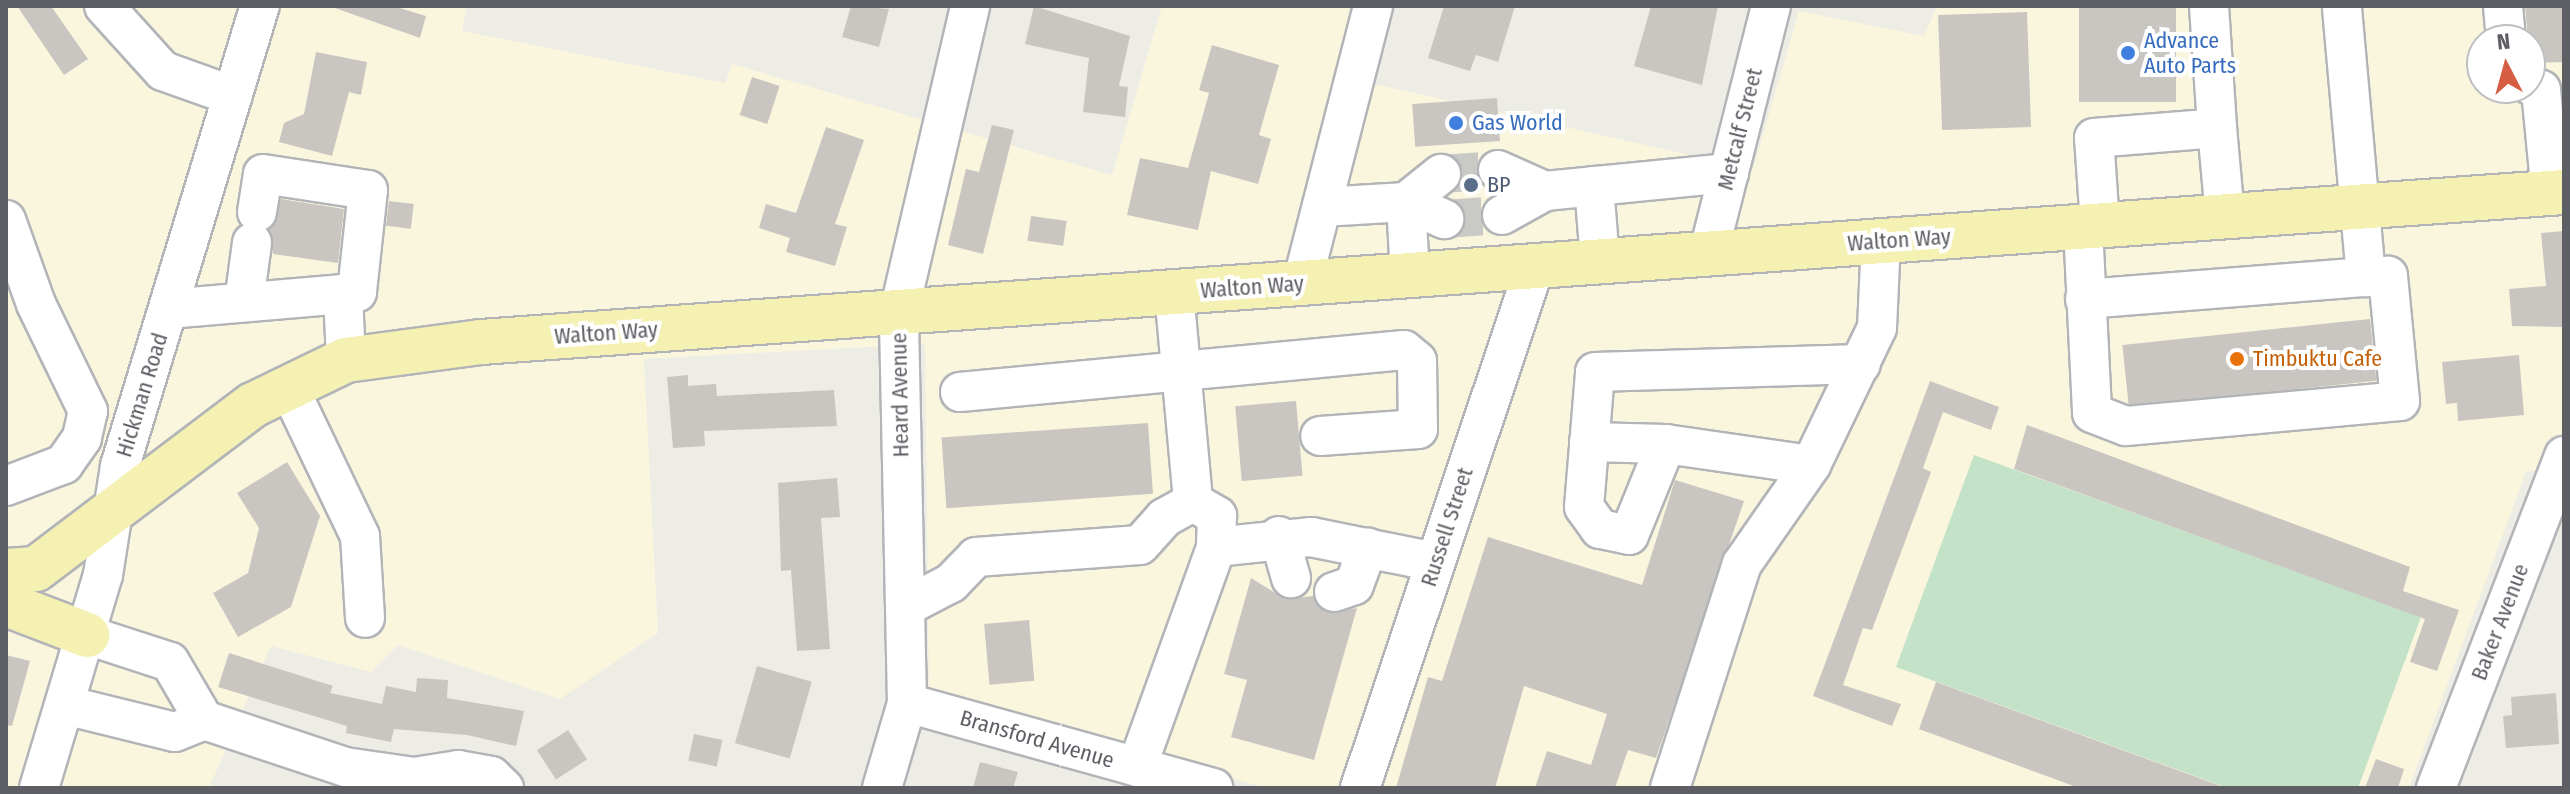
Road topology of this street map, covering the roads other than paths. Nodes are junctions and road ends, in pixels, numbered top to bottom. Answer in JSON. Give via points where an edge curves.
{"nodes":[{"id":1,"x":104,"y":6,"type":"edge"},
{"id":2,"x":260,"y":6,"type":"edge"},
{"id":3,"x":970,"y":6,"type":"edge"},
{"id":4,"x":1373,"y":6,"type":"edge"},
{"id":5,"x":1771,"y":6,"type":"edge"},
{"id":6,"x":2209,"y":6,"type":"edge"},
{"id":7,"x":2342,"y":6,"type":"edge"},
{"id":8,"x":233,"y":96,"type":"junction"},
{"id":9,"x":2543,"y":104,"type":"edge"},
{"id":10,"x":2217,"y":128,"type":"junction"},
{"id":11,"x":213,"y":160,"type":"junction"},
{"id":12,"x":1729,"y":173,"type":"junction"},
{"id":13,"x":263,"y":174,"type":"junction"},
{"id":14,"x":1594,"y":186,"type":"junction"},
{"id":15,"x":2557,"y":192,"type":"edge"},
{"id":16,"x":1500,"y":193,"type":"tunnel mouth"},
{"id":17,"x":1322,"y":207,"type":"junction"},
{"id":18,"x":2360,"y":207,"type":"junction"},
{"id":19,"x":2225,"y":216,"type":"junction"},
{"id":20,"x":6,"y":220,"type":"edge"},
{"id":21,"x":2092,"y":226,"type":"junction"},
{"id":22,"x":1881,"y":241,"type":"junction"},
{"id":23,"x":1709,"y":251,"type":"junction"},
{"id":24,"x":1600,"y":260,"type":"junction"},
{"id":25,"x":1535,"y":266,"type":"junction"},
{"id":26,"x":1410,"y":275,"type":"junction"},
{"id":27,"x":2366,"y":277,"type":"junction"},
{"id":28,"x":1302,"y":283,"type":"junction"},
{"id":29,"x":1174,"y":292,"type":"junction"},
{"id":30,"x":350,"y":293,"type":"junction"},
{"id":31,"x":2085,"y":299,"type":"junction"},
{"id":32,"x":244,"y":302,"type":"junction"},
{"id":33,"x":168,"y":309,"type":"junction"},
{"id":34,"x":899,"y":312,"type":"junction"},
{"id":35,"x":346,"y":360,"type":"junction"},
{"id":36,"x":1861,"y":364,"type":"junction"},
{"id":37,"x":1181,"y":373,"type":"junction"},
{"id":38,"x":289,"y":388,"type":"junction"},
{"id":39,"x":960,"y":392,"type":"dead end"},
{"id":40,"x":1418,"y":429,"type":"junction"},
{"id":41,"x":1320,"y":436,"type":"dead end"},
{"id":42,"x":82,"y":438,"type":"junction"},
{"id":43,"x":1475,"y":442,"type":"junction"},
{"id":44,"x":1589,"y":442,"type":"junction"},
{"id":45,"x":1666,"y":444,"type":"junction"},
{"id":46,"x":2564,"y":456,"type":"edge"},
{"id":47,"x":1811,"y":465,"type":"junction"},
{"id":48,"x":120,"y":466,"type":"junction"},
{"id":49,"x":6,"y":486,"type":"edge"},
{"id":50,"x":1193,"y":502,"type":"junction"},
{"id":51,"x":111,"y":514,"type":"junction"},
{"id":52,"x":1279,"y":536,"type":"junction"},
{"id":53,"x":1216,"y":547,"type":"junction"},
{"id":54,"x":1368,"y":547,"type":"junction"},
{"id":55,"x":1435,"y":562,"type":"junction"},
{"id":56,"x":6,"y":571,"type":"edge"},
{"id":57,"x":1291,"y":578,"type":"dead end"},
{"id":58,"x":1334,"y":592,"type":"dead end"},
{"id":59,"x":6,"y":604,"type":"edge"},
{"id":60,"x":905,"y":607,"type":"junction"},
{"id":61,"x":365,"y":618,"type":"dead end"},
{"id":62,"x":87,"y":635,"type":"junction"},
{"id":63,"x":907,"y":703,"type":"junction"},
{"id":64,"x":65,"y":705,"type":"junction"},
{"id":65,"x":204,"y":720,"type":"junction"},
{"id":66,"x":1137,"y":767,"type":"junction"},
{"id":67,"x":39,"y":788,"type":"edge"},
{"id":68,"x":504,"y":788,"type":"edge"},
{"id":69,"x":882,"y":788,"type":"edge"},
{"id":70,"x":1213,"y":788,"type":"edge"},
{"id":71,"x":1360,"y":788,"type":"edge"},
{"id":72,"x":1670,"y":788,"type":"edge"},
{"id":73,"x":2436,"y":788,"type":"edge"}],
"edges":[{"from":1,"to":8,"type":"street","via":[[179,82]]},
{"from":2,"to":8,"type":"street","name":"Hickman Road"},
{"from":3,"to":34,"type":"street","name":"Heard Avenue"},
{"from":4,"to":17,"type":"street"},
{"from":5,"to":12,"type":"street","name":"Metcalf Street"},
{"from":6,"to":10,"type":"street"},
{"from":7,"to":18,"type":"street"},
{"from":8,"to":11,"type":"street","name":"Hickman Road"},
{"from":9,"to":15,"type":"street"},
{"from":10,"to":19,"type":"street"},
{"from":10,"to":21,"type":"street","via":[[2094,138]]},
{"from":11,"to":13,"type":"street"},
{"from":11,"to":33,"type":"street","name":"Hickman Road"},
{"from":12,"to":14,"type":"street"},
{"from":12,"to":23,"type":"street","name":"Metcalf Street"},
{"from":13,"to":30,"type":"street","via":[[368,190]]},
{"from":13,"to":32,"type":"street"},
{"from":14,"to":16,"type":"street"},
{"from":14,"to":24,"type":"street"},
{"from":15,"to":18,"type":"main road","name":"Walton Way"},
{"from":17,"to":26,"type":"street","via":[[1434,199]]},
{"from":17,"to":28,"type":"street"},
{"from":18,"to":19,"type":"main road","name":"Walton Way"},
{"from":18,"to":27,"type":"street"},
{"from":19,"to":21,"type":"main road","name":"Walton Way"},
{"from":20,"to":42,"type":"street","via":[[36,304],[88,411]]},
{"from":21,"to":22,"type":"main road","name":"Walton Way"},
{"from":21,"to":31,"type":"street"},
{"from":22,"to":23,"type":"main road","name":"Walton Way"},
{"from":22,"to":36,"type":"street","via":[[1877,328]]},
{"from":23,"to":24,"type":"main road","name":"Walton Way"},
{"from":24,"to":25,"type":"main road","name":"Walton Way"},
{"from":25,"to":26,"type":"main road","name":"Walton Way"},
{"from":25,"to":43,"type":"street","name":"Russell Street"},
{"from":26,"to":28,"type":"main road","name":"Walton Way"},
{"from":27,"to":31,"type":"street"},
{"from":27,"to":31,"type":"street","via":[[2388,276],[2400,401],[2126,426],[2092,413]]},
{"from":28,"to":29,"type":"main road","name":"Walton Way"},
{"from":29,"to":34,"type":"main road","name":"Walton Way"},
{"from":29,"to":37,"type":"street"},
{"from":30,"to":32,"type":"street"},
{"from":30,"to":35,"type":"street"},
{"from":32,"to":33,"type":"street"},
{"from":33,"to":48,"type":"street","name":"Hickman Road"},
{"from":34,"to":35,"type":"main road","name":"Walton Way","via":[[481,342]]},
{"from":34,"to":60,"type":"street","name":"Heard Avenue"},
{"from":35,"to":38,"type":"main road","name":"Walton Way"},
{"from":36,"to":44,"type":"street","via":[[1595,372]]},
{"from":36,"to":47,"type":"street"},
{"from":37,"to":39,"type":"street"},
{"from":37,"to":40,"type":"street","via":[[1404,350],[1417,361]]},
{"from":37,"to":50,"type":"street"},
{"from":38,"to":51,"type":"main road","name":"Walton Way","via":[[253,405]]},
{"from":38,"to":61,"type":"street","via":[[360,536]]},
{"from":40,"to":41,"type":"street"},
{"from":40,"to":43,"type":"street"},
{"from":42,"to":48,"type":"street"},
{"from":42,"to":49,"type":"street","via":[[64,464]]},
{"from":43,"to":55,"type":"street","name":"Russell Street"},
{"from":44,"to":45,"type":"street"},
{"from":44,"to":45,"type":"street","via":[[1584,507],[1600,529],[1629,535]]},
{"from":45,"to":47,"type":"street"},
{"from":46,"to":73,"type":"street","name":"Baker Avenue"},
{"from":47,"to":72,"type":"street","via":[[1742,564]]},
{"from":48,"to":51,"type":"street","name":"Hickman Road"},
{"from":50,"to":53,"type":"street","via":[[1217,516]]},
{"from":50,"to":60,"type":"street","via":[[1164,518],[1140,545],[976,557],[951,583]]},
{"from":51,"to":56,"type":"main road","name":"Walton Way","via":[[36,569]]},
{"from":51,"to":62,"type":"street","name":"Hickman Road"},
{"from":52,"to":53,"type":"street"},
{"from":52,"to":54,"type":"street"},
{"from":52,"to":57,"type":"street"},
{"from":53,"to":66,"type":"street"},
{"from":54,"to":55,"type":"street"},
{"from":54,"to":58,"type":"street","via":[[1354,585]]},
{"from":55,"to":71,"type":"street","name":"Russell Street"},
{"from":59,"to":62,"type":"main road"},
{"from":60,"to":63,"type":"street","name":"Heard Avenue"},
{"from":62,"to":64,"type":"street","name":"Hickman Road"},
{"from":62,"to":65,"type":"street","via":[[170,662]]},
{"from":63,"to":66,"type":"street","name":"Bransford Avenue"},
{"from":63,"to":69,"type":"street","name":"Heard Avenue"},
{"from":64,"to":65,"type":"street","via":[[175,732]]},
{"from":64,"to":67,"type":"street","name":"Hickman Road"},
{"from":65,"to":68,"type":"street","via":[[345,767],[414,777],[458,770],[491,776]]},
{"from":66,"to":70,"type":"street","name":"Bransford Avenue"}]}
